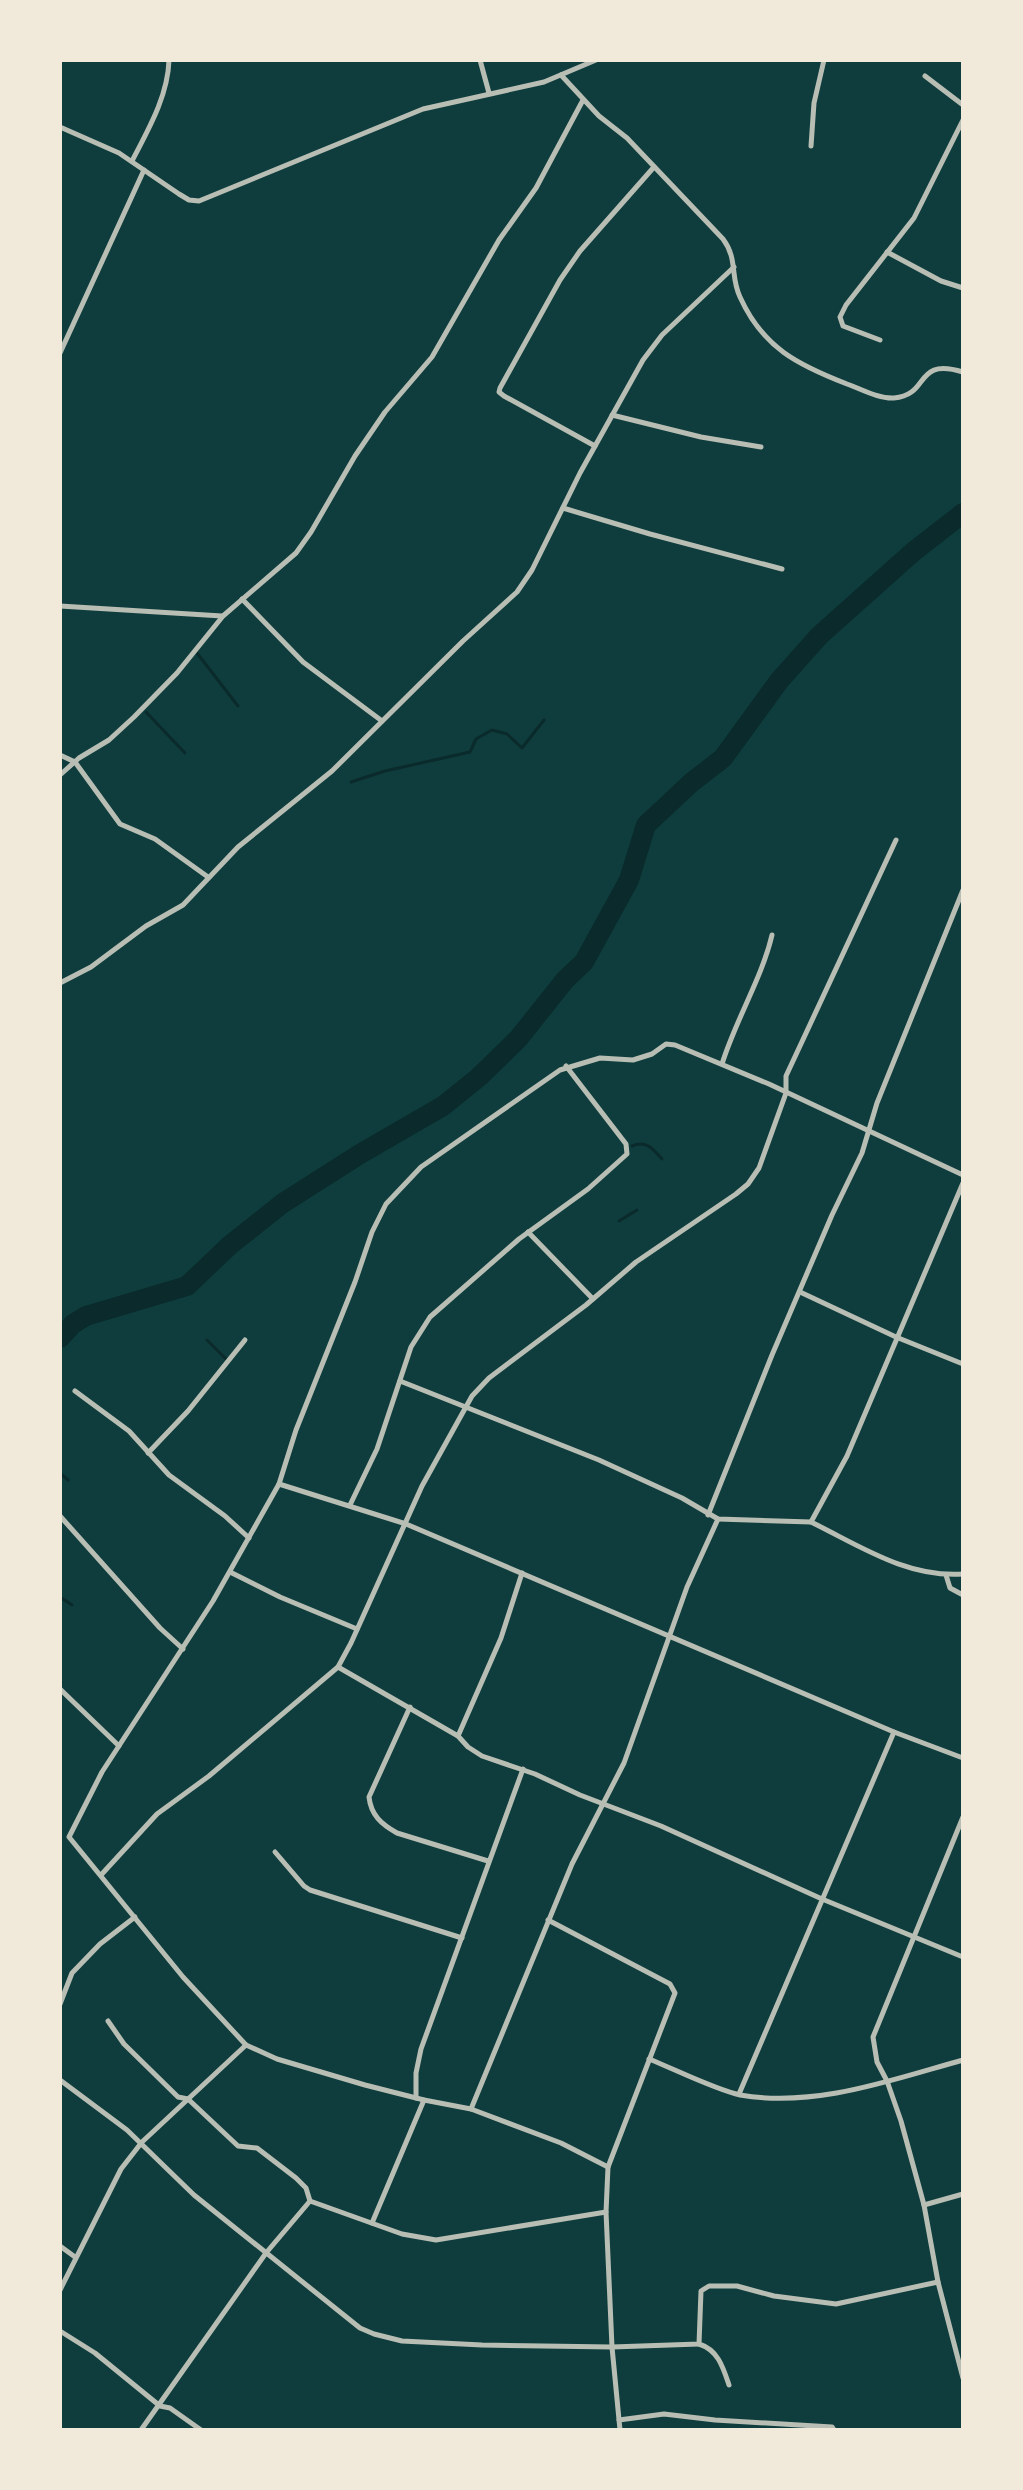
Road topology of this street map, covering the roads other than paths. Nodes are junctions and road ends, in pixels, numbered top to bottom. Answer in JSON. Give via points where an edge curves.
{"nodes":[{"id":1,"x":169,"y":60,"type":"edge"},
{"id":2,"x":480,"y":60,"type":"edge"},
{"id":3,"x":596,"y":60,"type":"edge"},
{"id":4,"x":824,"y":60,"type":"edge"},
{"id":5,"x":561,"y":75,"type":"junction"},
{"id":6,"x":925,"y":76,"type":"dead end"},
{"id":7,"x":489,"y":93,"type":"junction"},
{"id":8,"x":583,"y":100,"type":"junction"},
{"id":9,"x":963,"y":105,"type":"edge"},
{"id":10,"x":963,"y":120,"type":"edge"},
{"id":11,"x":60,"y":127,"type":"edge"},
{"id":12,"x":811,"y":146,"type":"dead end"},
{"id":13,"x":132,"y":161,"type":"junction"},
{"id":14,"x":654,"y":167,"type":"junction"},
{"id":15,"x":144,"y":170,"type":"junction"},
{"id":16,"x":887,"y":252,"type":"junction"},
{"id":17,"x":734,"y":267,"type":"junction"},
{"id":18,"x":963,"y":288,"type":"edge"},
{"id":19,"x":880,"y":340,"type":"dead end"},
{"id":20,"x":60,"y":353,"type":"edge"},
{"id":21,"x":963,"y":372,"type":"edge"},
{"id":22,"x":612,"y":415,"type":"junction"},
{"id":23,"x":595,"y":446,"type":"junction"},
{"id":24,"x":761,"y":447,"type":"dead end"},
{"id":25,"x":563,"y":508,"type":"junction"},
{"id":26,"x":782,"y":569,"type":"dead end"},
{"id":27,"x":242,"y":599,"type":"junction"},
{"id":28,"x":60,"y":606,"type":"edge"},
{"id":29,"x":223,"y":616,"type":"junction"},
{"id":30,"x":382,"y":721,"type":"junction"},
{"id":31,"x":60,"y":755,"type":"edge"},
{"id":32,"x":75,"y":762,"type":"junction"},
{"id":33,"x":60,"y":775,"type":"edge"},
{"id":34,"x":896,"y":840,"type":"dead end"},
{"id":35,"x":208,"y":877,"type":"junction"},
{"id":36,"x":963,"y":890,"type":"edge"},
{"id":37,"x":772,"y":935,"type":"dead end"},
{"id":38,"x":60,"y":983,"type":"edge"},
{"id":39,"x":722,"y":1064,"type":"junction"},
{"id":40,"x":566,"y":1066,"type":"junction"},
{"id":41,"x":786,"y":1093,"type":"junction"},
{"id":42,"x":870,"y":1133,"type":"junction"},
{"id":43,"x":963,"y":1175,"type":"edge"},
{"id":44,"x":963,"y":1183,"type":"edge"},
{"id":45,"x":528,"y":1232,"type":"junction"},
{"id":46,"x":800,"y":1292,"type":"junction"},
{"id":47,"x":593,"y":1299,"type":"junction"},
{"id":48,"x":896,"y":1337,"type":"junction"},
{"id":49,"x":245,"y":1340,"type":"dead end"},
{"id":50,"x":963,"y":1364,"type":"edge"},
{"id":51,"x":400,"y":1381,"type":"junction"},
{"id":52,"x":75,"y":1391,"type":"dead end"},
{"id":53,"x":465,"y":1406,"type":"junction"},
{"id":54,"x":148,"y":1453,"type":"junction"},
{"id":55,"x":279,"y":1484,"type":"junction"},
{"id":56,"x":350,"y":1505,"type":"junction"},
{"id":57,"x":708,"y":1515,"type":"junction"},
{"id":58,"x":60,"y":1516,"type":"edge"},
{"id":59,"x":718,"y":1519,"type":"junction"},
{"id":60,"x":811,"y":1522,"type":"junction"},
{"id":61,"x":406,"y":1524,"type":"junction"},
{"id":62,"x":249,"y":1538,"type":"junction"},
{"id":63,"x":230,"y":1572,"type":"junction"},
{"id":64,"x":522,"y":1573,"type":"junction"},
{"id":65,"x":963,"y":1574,"type":"edge"},
{"id":66,"x":946,"y":1575,"type":"junction"},
{"id":67,"x":963,"y":1595,"type":"edge"},
{"id":68,"x":357,"y":1629,"type":"junction"},
{"id":69,"x":669,"y":1636,"type":"junction"},
{"id":70,"x":183,"y":1649,"type":"junction"},
{"id":71,"x":338,"y":1667,"type":"junction"},
{"id":72,"x":60,"y":1689,"type":"edge"},
{"id":73,"x":410,"y":1707,"type":"junction"},
{"id":74,"x":894,"y":1732,"type":"junction"},
{"id":75,"x":458,"y":1736,"type":"junction"},
{"id":76,"x":119,"y":1746,"type":"junction"},
{"id":77,"x":963,"y":1758,"type":"edge"},
{"id":78,"x":523,"y":1769,"type":"junction"},
{"id":79,"x":603,"y":1804,"type":"junction"},
{"id":80,"x":963,"y":1817,"type":"edge"},
{"id":81,"x":61,"y":1832,"type":"edge"},
{"id":82,"x":69,"y":1837,"type":"junction"},
{"id":83,"x":275,"y":1852,"type":"dead end"},
{"id":84,"x":488,"y":1861,"type":"junction"},
{"id":85,"x":101,"y":1875,"type":"junction"},
{"id":86,"x":822,"y":1899,"type":"junction"},
{"id":87,"x":135,"y":1917,"type":"junction"},
{"id":88,"x":548,"y":1920,"type":"junction"},
{"id":89,"x":914,"y":1937,"type":"junction"},
{"id":90,"x":462,"y":1938,"type":"junction"},
{"id":91,"x":963,"y":1957,"type":"edge"},
{"id":92,"x":60,"y":2004,"type":"edge"},
{"id":93,"x":108,"y":2021,"type":"dead end"},
{"id":94,"x":246,"y":2045,"type":"junction"},
{"id":95,"x":649,"y":2059,"type":"junction"},
{"id":96,"x":963,"y":2060,"type":"edge"},
{"id":97,"x":60,"y":2080,"type":"edge"},
{"id":98,"x":887,"y":2081,"type":"junction"},
{"id":99,"x":739,"y":2094,"type":"junction"},
{"id":100,"x":416,"y":2098,"type":"junction"},
{"id":101,"x":188,"y":2099,"type":"junction"},
{"id":102,"x":424,"y":2100,"type":"junction"},
{"id":103,"x":471,"y":2109,"type":"junction"},
{"id":104,"x":142,"y":2142,"type":"junction"},
{"id":105,"x":608,"y":2167,"type":"junction"},
{"id":106,"x":963,"y":2194,"type":"edge"},
{"id":107,"x":310,"y":2201,"type":"junction"},
{"id":108,"x":924,"y":2205,"type":"junction"},
{"id":109,"x":606,"y":2212,"type":"junction"},
{"id":110,"x":372,"y":2223,"type":"junction"},
{"id":111,"x":60,"y":2246,"type":"edge"},
{"id":112,"x":266,"y":2253,"type":"junction"},
{"id":113,"x":75,"y":2257,"type":"junction"},
{"id":114,"x":938,"y":2282,"type":"junction"},
{"id":115,"x":60,"y":2290,"type":"edge"},
{"id":116,"x":60,"y":2331,"type":"edge"},
{"id":117,"x":699,"y":2344,"type":"junction"},
{"id":118,"x":612,"y":2347,"type":"junction"},
{"id":119,"x":963,"y":2378,"type":"edge"},
{"id":120,"x":729,"y":2385,"type":"dead end"},
{"id":121,"x":160,"y":2406,"type":"junction"},
{"id":122,"x":619,"y":2420,"type":"junction"},
{"id":123,"x":833,"y":2428,"type":"edge"},
{"id":124,"x":141,"y":2430,"type":"edge"},
{"id":125,"x":201,"y":2430,"type":"edge"},
{"id":126,"x":620,"y":2430,"type":"edge"}],
"edges":[{"from":1,"to":13,"type":"street","via":[[160,102]]},
{"from":2,"to":7,"type":"street"},
{"from":3,"to":5,"type":"street"},
{"from":4,"to":12,"type":"street"},
{"from":5,"to":7,"type":"street"},
{"from":5,"to":8,"type":"street"},
{"from":6,"to":9,"type":"street"},
{"from":7,"to":15,"type":"street","via":[[390,121],[199,201],[189,200]]},
{"from":8,"to":14,"type":"street"},
{"from":8,"to":27,"type":"street","via":[[536,188],[499,240],[432,357],[385,412],[296,553]]},
{"from":10,"to":16,"type":"street","via":[[914,218]]},
{"from":11,"to":13,"type":"street"},
{"from":13,"to":15,"type":"street"},
{"from":14,"to":17,"type":"street","via":[[723,239]]},
{"from":14,"to":23,"type":"street","via":[[560,280],[499,392]]},
{"from":15,"to":20,"type":"street"},
{"from":16,"to":18,"type":"street"},
{"from":16,"to":19,"type":"street","via":[[840,317],[843,326]]},
{"from":17,"to":21,"type":"street","via":[[738,291],[761,332],[789,358],[822,375],[892,398],[908,394],[935,368]]},
{"from":17,"to":22,"type":"street","via":[[657,342]]},
{"from":22,"to":23,"type":"street"},
{"from":22,"to":24,"type":"street"},
{"from":23,"to":25,"type":"street"},
{"from":25,"to":26,"type":"street"},
{"from":25,"to":30,"type":"street","via":[[517,592]]},
{"from":27,"to":29,"type":"street"},
{"from":27,"to":30,"type":"street","via":[[303,662]]},
{"from":28,"to":29,"type":"street"},
{"from":29,"to":32,"type":"street","via":[[134,717]]},
{"from":30,"to":35,"type":"street"},
{"from":31,"to":32,"type":"street"},
{"from":32,"to":33,"type":"street"},
{"from":32,"to":35,"type":"street","via":[[120,824],[155,839]]},
{"from":34,"to":41,"type":"street","via":[[786,1076]]},
{"from":35,"to":38,"type":"street","via":[[183,905]]},
{"from":36,"to":42,"type":"street","via":[[877,1103]]},
{"from":37,"to":39,"type":"street"},
{"from":39,"to":40,"type":"street","via":[[666,1044],[633,1060],[600,1058]]},
{"from":39,"to":41,"type":"street"},
{"from":40,"to":45,"type":"street","via":[[627,1154]]},
{"from":40,"to":55,"type":"street","via":[[421,1167],[386,1204]]},
{"from":41,"to":42,"type":"street"},
{"from":41,"to":47,"type":"street","via":[[748,1184],[636,1262]]},
{"from":42,"to":43,"type":"street"},
{"from":42,"to":46,"type":"street"},
{"from":44,"to":48,"type":"street"},
{"from":45,"to":47,"type":"street"},
{"from":45,"to":51,"type":"street","via":[[430,1317],[411,1347]]},
{"from":46,"to":48,"type":"street"},
{"from":46,"to":57,"type":"street"},
{"from":47,"to":53,"type":"street","via":[[489,1378]]},
{"from":48,"to":50,"type":"street"},
{"from":48,"to":60,"type":"street","via":[[847,1456]]},
{"from":49,"to":54,"type":"street"},
{"from":51,"to":53,"type":"street"},
{"from":51,"to":56,"type":"street","via":[[377,1449]]},
{"from":52,"to":54,"type":"street","via":[[129,1431]]},
{"from":53,"to":57,"type":"street","via":[[599,1460]]},
{"from":53,"to":61,"type":"street"},
{"from":54,"to":62,"type":"street"},
{"from":55,"to":56,"type":"street"},
{"from":55,"to":62,"type":"street"},
{"from":56,"to":61,"type":"street"},
{"from":57,"to":59,"type":"street"},
{"from":58,"to":70,"type":"street"},
{"from":59,"to":60,"type":"street"},
{"from":59,"to":69,"type":"street"},
{"from":60,"to":66,"type":"street","via":[[901,1567]]},
{"from":61,"to":64,"type":"street"},
{"from":61,"to":68,"type":"street"},
{"from":62,"to":63,"type":"street"},
{"from":63,"to":68,"type":"street"},
{"from":63,"to":70,"type":"street"},
{"from":64,"to":69,"type":"street"},
{"from":64,"to":75,"type":"street","via":[[501,1638]]},
{"from":65,"to":66,"type":"street"},
{"from":66,"to":67,"type":"street","via":[[950,1588]]},
{"from":68,"to":71,"type":"street"},
{"from":69,"to":74,"type":"street"},
{"from":69,"to":79,"type":"street","via":[[624,1763]]},
{"from":70,"to":76,"type":"street"},
{"from":71,"to":73,"type":"street"},
{"from":71,"to":85,"type":"street","via":[[157,1814]]},
{"from":72,"to":76,"type":"street"},
{"from":73,"to":75,"type":"street"},
{"from":73,"to":84,"type":"street","via":[[369,1797],[370,1807],[397,1833]]},
{"from":74,"to":77,"type":"street"},
{"from":74,"to":86,"type":"street"},
{"from":75,"to":78,"type":"street","via":[[482,1756]]},
{"from":76,"to":82,"type":"street"},
{"from":78,"to":79,"type":"street"},
{"from":78,"to":84,"type":"street"},
{"from":79,"to":86,"type":"street"},
{"from":79,"to":88,"type":"street"},
{"from":80,"to":89,"type":"street"},
{"from":81,"to":82,"type":"street"},
{"from":82,"to":85,"type":"street"},
{"from":83,"to":90,"type":"street","via":[[310,1890]]},
{"from":84,"to":90,"type":"street"},
{"from":85,"to":87,"type":"street"},
{"from":86,"to":89,"type":"street"},
{"from":86,"to":99,"type":"street"},
{"from":87,"to":92,"type":"street","via":[[72,1973]]},
{"from":87,"to":94,"type":"street"},
{"from":88,"to":95,"type":"street","via":[[670,1984],[675,1993]]},
{"from":88,"to":103,"type":"street"},
{"from":89,"to":91,"type":"street"},
{"from":89,"to":98,"type":"street","via":[[873,2037]]},
{"from":90,"to":100,"type":"street","via":[[419,2057]]},
{"from":93,"to":101,"type":"street","via":[[178,2097]]},
{"from":94,"to":100,"type":"street","via":[[277,2059]]},
{"from":94,"to":101,"type":"street"},
{"from":95,"to":99,"type":"street"},
{"from":95,"to":105,"type":"street"},
{"from":96,"to":98,"type":"street"},
{"from":97,"to":104,"type":"street"},
{"from":98,"to":99,"type":"street","via":[[798,2098]]},
{"from":98,"to":108,"type":"street"},
{"from":100,"to":102,"type":"street"},
{"from":101,"to":104,"type":"street"},
{"from":101,"to":107,"type":"street","via":[[238,2146],[257,2148],[296,2178]]},
{"from":102,"to":103,"type":"street"},
{"from":102,"to":110,"type":"street"},
{"from":103,"to":105,"type":"street"},
{"from":104,"to":112,"type":"street","via":[[194,2195]]},
{"from":104,"to":113,"type":"street","via":[[121,2169]]},
{"from":105,"to":109,"type":"street"},
{"from":106,"to":108,"type":"street"},
{"from":107,"to":110,"type":"street"},
{"from":107,"to":112,"type":"street"},
{"from":108,"to":114,"type":"street"},
{"from":109,"to":110,"type":"street","via":[[436,2240]]},
{"from":109,"to":118,"type":"street"},
{"from":111,"to":113,"type":"street"},
{"from":112,"to":118,"type":"street","via":[[374,2334],[402,2341]]},
{"from":112,"to":121,"type":"street"},
{"from":113,"to":115,"type":"street"},
{"from":114,"to":117,"type":"street","via":[[836,2304],[709,2286],[701,2291]]},
{"from":114,"to":119,"type":"street"},
{"from":116,"to":121,"type":"street"},
{"from":117,"to":118,"type":"street"},
{"from":117,"to":120,"type":"street","via":[[716,2355]]},
{"from":118,"to":122,"type":"street"},
{"from":121,"to":124,"type":"street"},
{"from":121,"to":125,"type":"street"},
{"from":122,"to":123,"type":"street","via":[[664,2414]]},
{"from":122,"to":126,"type":"street"}]}
